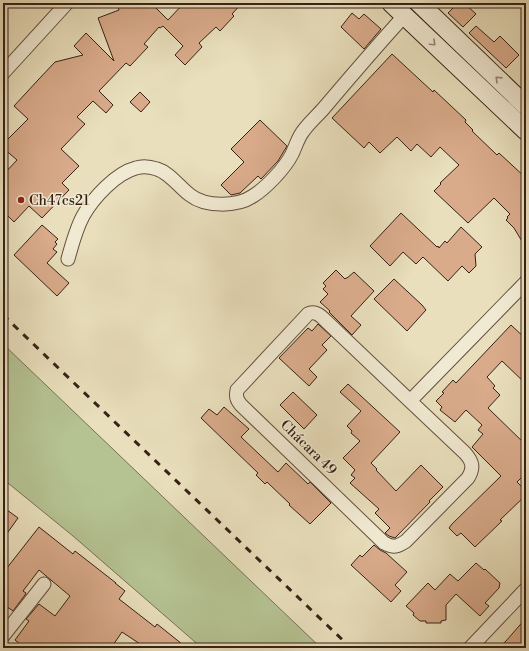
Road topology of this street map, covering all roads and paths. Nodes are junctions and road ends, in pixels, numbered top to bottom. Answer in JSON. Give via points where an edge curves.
{"nodes":[{"id":1,"x":67,"y":3,"type":"edge"},
{"id":2,"x":391,"y":3,"type":"edge"},
{"id":3,"x":419,"y":3,"type":"edge"},
{"id":4,"x":404,"y":16,"type":"junction"},
{"id":5,"x":3,"y":73,"type":"edge"},
{"id":6,"x":526,"y":106,"type":"edge"},
{"id":7,"x":526,"y":131,"type":"edge"},
{"id":8,"x":68,"y":259,"type":"dead end"},
{"id":9,"x":526,"y":282,"type":"edge"},
{"id":10,"x":410,"y":401,"type":"junction"},
{"id":11,"x":44,"y":584,"type":"dead end"},
{"id":12,"x":526,"y":589,"type":"edge"},
{"id":13,"x":3,"y":636,"type":"edge"},
{"id":14,"x":470,"y":648,"type":"edge"}],
"edges":[{"from":1,"to":5,"type":"street"},
{"from":2,"to":4,"type":"main road"},
{"from":6,"to":3,"type":"main road","one_way":true},
{"from":4,"to":7,"type":"main road","one_way":true},
{"from":4,"to":8,"type":"street","via":[[305,128],[287,162],[257,194],[231,204],[201,201],[190,196],[158,169],[137,167],[114,180],[93,202],[77,229]]},
{"from":9,"to":10,"type":"street"},
{"from":10,"to":10,"type":"street","name":"Chácara 49","via":[[465,453],[472,465],[468,478],[406,541],[396,547],[384,543],[241,404],[236,396],[237,390],[312,312],[320,316]]},
{"from":11,"to":13,"type":"street"},
{"from":12,"to":14,"type":"street"}]}
